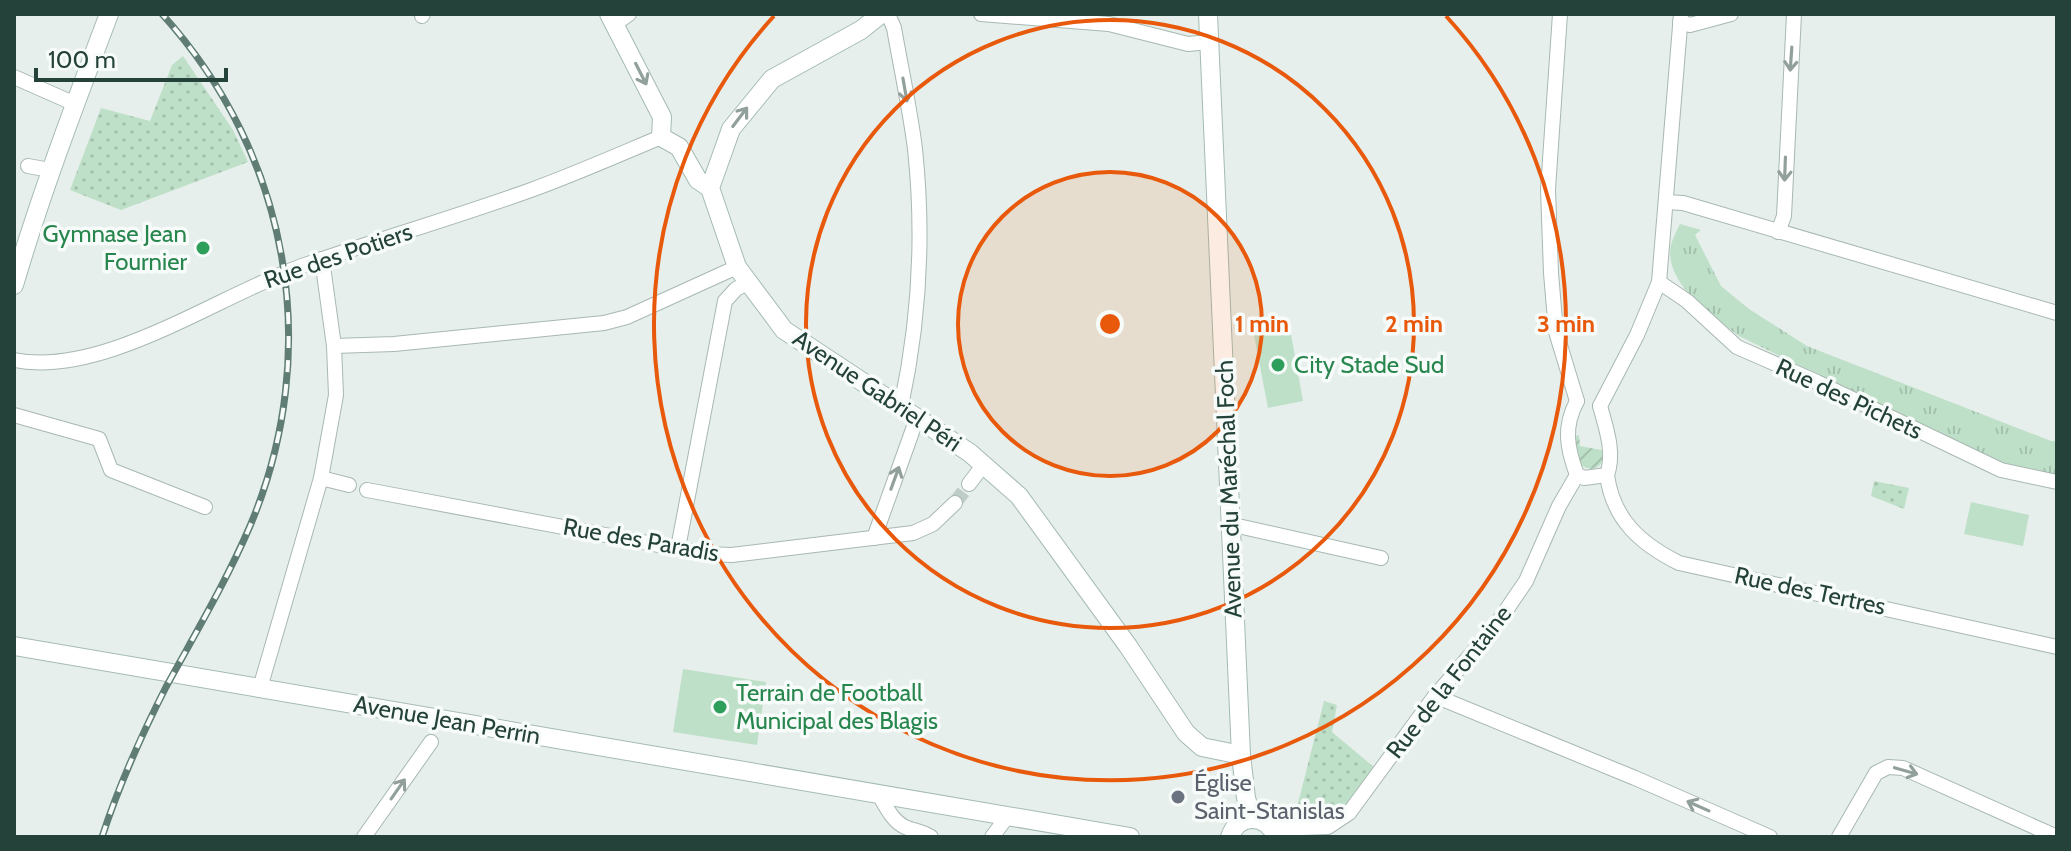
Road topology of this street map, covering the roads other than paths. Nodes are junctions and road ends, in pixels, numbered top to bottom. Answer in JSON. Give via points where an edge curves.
{"nodes":[{"id":1,"x":881,"y":14,"type":"edge"},
{"id":2,"x":888,"y":14,"type":"edge"},
{"id":3,"x":981,"y":14,"type":"edge"},
{"id":4,"x":1208,"y":14,"type":"edge"},
{"id":5,"x":1560,"y":14,"type":"edge"},
{"id":6,"x":1731,"y":14,"type":"edge"},
{"id":7,"x":1794,"y":14,"type":"edge"},
{"id":8,"x":105,"y":15,"type":"edge"},
{"id":9,"x":618,"y":17,"type":"edge"},
{"id":10,"x":1680,"y":18,"type":"edge"},
{"id":11,"x":1209,"y":42,"type":"junction"},
{"id":12,"x":14,"y":77,"type":"edge"},
{"id":13,"x":73,"y":103,"type":"junction"},
{"id":14,"x":661,"y":137,"type":"junction"},
{"id":15,"x":28,"y":166,"type":"dead end"},
{"id":16,"x":50,"y":170,"type":"junction"},
{"id":17,"x":710,"y":188,"type":"junction"},
{"id":18,"x":1666,"y":202,"type":"junction"},
{"id":19,"x":1778,"y":232,"type":"junction"},
{"id":20,"x":322,"y":259,"type":"junction"},
{"id":21,"x":737,"y":267,"type":"junction"},
{"id":22,"x":749,"y":282,"type":"junction"},
{"id":23,"x":1659,"y":282,"type":"junction"},
{"id":24,"x":14,"y":285,"type":"edge"},
{"id":25,"x":2057,"y":313,"type":"edge"},
{"id":26,"x":334,"y":346,"type":"junction"},
{"id":27,"x":14,"y":360,"type":"edge"},
{"id":28,"x":1577,"y":401,"type":"junction"},
{"id":29,"x":901,"y":406,"type":"junction"},
{"id":30,"x":1600,"y":406,"type":"junction"},
{"id":31,"x":14,"y":415,"type":"edge"},
{"id":32,"x":917,"y":418,"type":"junction"},
{"id":33,"x":984,"y":464,"type":"junction"},
{"id":34,"x":1577,"y":475,"type":"junction"},
{"id":35,"x":1607,"y":475,"type":"junction"},
{"id":36,"x":321,"y":478,"type":"junction"},
{"id":37,"x":2057,"y":482,"type":"edge"},
{"id":38,"x":969,"y":484,"type":"tunnel mouth"},
{"id":39,"x":349,"y":485,"type":"dead end"},
{"id":40,"x":367,"y":490,"type":"dead end"},
{"id":41,"x":955,"y":503,"type":"tunnel mouth"},
{"id":42,"x":205,"y":507,"type":"dead end"},
{"id":43,"x":1229,"y":524,"type":"junction"},
{"id":44,"x":874,"y":538,"type":"junction"},
{"id":45,"x":678,"y":548,"type":"junction"},
{"id":46,"x":1381,"y":558,"type":"dead end"},
{"id":47,"x":14,"y":646,"type":"edge"},
{"id":48,"x":2057,"y":647,"type":"edge"},
{"id":49,"x":260,"y":688,"type":"junction"},
{"id":50,"x":1435,"y":696,"type":"junction"},
{"id":51,"x":431,"y":742,"type":"dead end"},
{"id":52,"x":1241,"y":755,"type":"junction"},
{"id":53,"x":879,"y":795,"type":"junction"},
{"id":54,"x":1007,"y":817,"type":"junction"},
{"id":55,"x":1252,"y":818,"type":"junction"},
{"id":56,"x":1275,"y":833,"type":"edge"},
{"id":57,"x":364,"y":837,"type":"edge"},
{"id":58,"x":931,"y":837,"type":"edge"},
{"id":59,"x":992,"y":837,"type":"edge"},
{"id":60,"x":1130,"y":837,"type":"edge"},
{"id":61,"x":1230,"y":837,"type":"edge"},
{"id":62,"x":1770,"y":837,"type":"edge"},
{"id":63,"x":1839,"y":837,"type":"edge"},
{"id":64,"x":2057,"y":837,"type":"edge"}],
"edges":[{"from":17,"to":1,"type":"main road","one_way":true,"via":[[731,129],[772,79]]},
{"from":2,"to":29,"type":"street","one_way":true,"via":[[915,149],[919,231],[918,288]]},
{"from":3,"to":11,"type":"street","via":[[1109,24],[1188,44]]},
{"from":4,"to":11,"type":"main road","name":"Avenue du Maréchal Foch"},
{"from":5,"to":28,"type":"street","via":[[1548,189],[1551,273],[1556,332]]},
{"from":6,"to":10,"type":"street","via":[[1690,25]]},
{"from":7,"to":19,"type":"street","one_way":true,"via":[[1784,216]]},
{"from":8,"to":13,"type":"main road"},
{"from":9,"to":14,"type":"main road","one_way":true,"via":[[662,117]]},
{"from":10,"to":18,"type":"street"},
{"from":11,"to":43,"type":"main road","name":"Avenue du Maréchal Foch"},
{"from":12,"to":13,"type":"street"},
{"from":13,"to":16,"type":"main road"},
{"from":14,"to":17,"type":"main road","via":[[679,147],[698,180]]},
{"from":14,"to":20,"type":"street","name":"Rue des Potiers","via":[[534,189]]},
{"from":15,"to":16,"type":"street"},
{"from":16,"to":24,"type":"main road"},
{"from":17,"to":21,"type":"main road","name":"Avenue Gabriel Péri"},
{"from":18,"to":19,"type":"street"},
{"from":18,"to":23,"type":"street"},
{"from":19,"to":25,"type":"street"},
{"from":20,"to":26,"type":"street"},
{"from":20,"to":27,"type":"street","name":"Rue des Potiers","via":[[87,356],[46,364]]},
{"from":21,"to":22,"type":"main road","name":"Avenue Gabriel Péri"},
{"from":21,"to":26,"type":"street","via":[[604,323]]},
{"from":22,"to":29,"type":"main road","name":"Avenue Gabriel Péri","via":[[784,330]]},
{"from":22,"to":45,"type":"street","via":[[725,301]]},
{"from":23,"to":30,"type":"street"},
{"from":23,"to":37,"type":"street","name":"Rue des Pichets","via":[[1737,347],[2001,470]]},
{"from":26,"to":36,"type":"street","via":[[336,395]]},
{"from":28,"to":30,"type":"street"},
{"from":28,"to":34,"type":"street","via":[[1567,433]]},
{"from":29,"to":32,"type":"main road","name":"Avenue Gabriel Péri"},
{"from":30,"to":35,"type":"street","via":[[1609,438]]},
{"from":31,"to":42,"type":"street","via":[[99,439],[111,470]]},
{"from":32,"to":33,"type":"main road","name":"Avenue Gabriel Péri"},
{"from":44,"to":32,"type":"street","one_way":true},
{"from":33,"to":38,"type":"street"},
{"from":33,"to":52,"type":"main road","name":"Avenue Gabriel Péri","via":[[1032,511],[1186,733],[1202,747]]},
{"from":34,"to":35,"type":"street"},
{"from":34,"to":50,"type":"street","name":"Rue de la Fontaine","via":[[1526,581],[1494,628]]},
{"from":35,"to":48,"type":"street","name":"Rue des Tertres","via":[[1612,501],[1622,517],[1653,550],[1679,563]]},
{"from":36,"to":39,"type":"street"},
{"from":36,"to":49,"type":"street"},
{"from":40,"to":45,"type":"street","name":"Rue des Paradis"},
{"from":41,"to":44,"type":"street","name":"Rue des Paradis","via":[[933,524],[913,533]]},
{"from":43,"to":46,"type":"street"},
{"from":43,"to":52,"type":"main road","name":"Avenue du Maréchal Foch"},
{"from":44,"to":45,"type":"street","name":"Rue des Paradis","via":[[732,555]]},
{"from":47,"to":49,"type":"main road","name":"Avenue Jean Perrin"},
{"from":49,"to":53,"type":"main road","name":"Avenue Jean Perrin"},
{"from":50,"to":56,"type":"street","name":"Rue de la Fontaine","via":[[1349,813],[1328,827]]},
{"from":62,"to":50,"type":"street","one_way":true},
{"from":57,"to":51,"type":"street","one_way":true},
{"from":52,"to":55,"type":"main road","name":"Avenue du Maréchal Foch"},
{"from":53,"to":54,"type":"main road","name":"Avenue Jean Perrin"},
{"from":53,"to":58,"type":"street","via":[[903,826]]},
{"from":54,"to":59,"type":"street"},
{"from":54,"to":60,"type":"main road","name":"Avenue Jean Perrin"},
{"from":55,"to":56,"type":"main road"},
{"from":55,"to":61,"type":"main road","via":[[1241,821]]},
{"from":63,"to":64,"type":"street","one_way":true,"via":[[1876,773],[1888,767],[1903,768]]}]}
